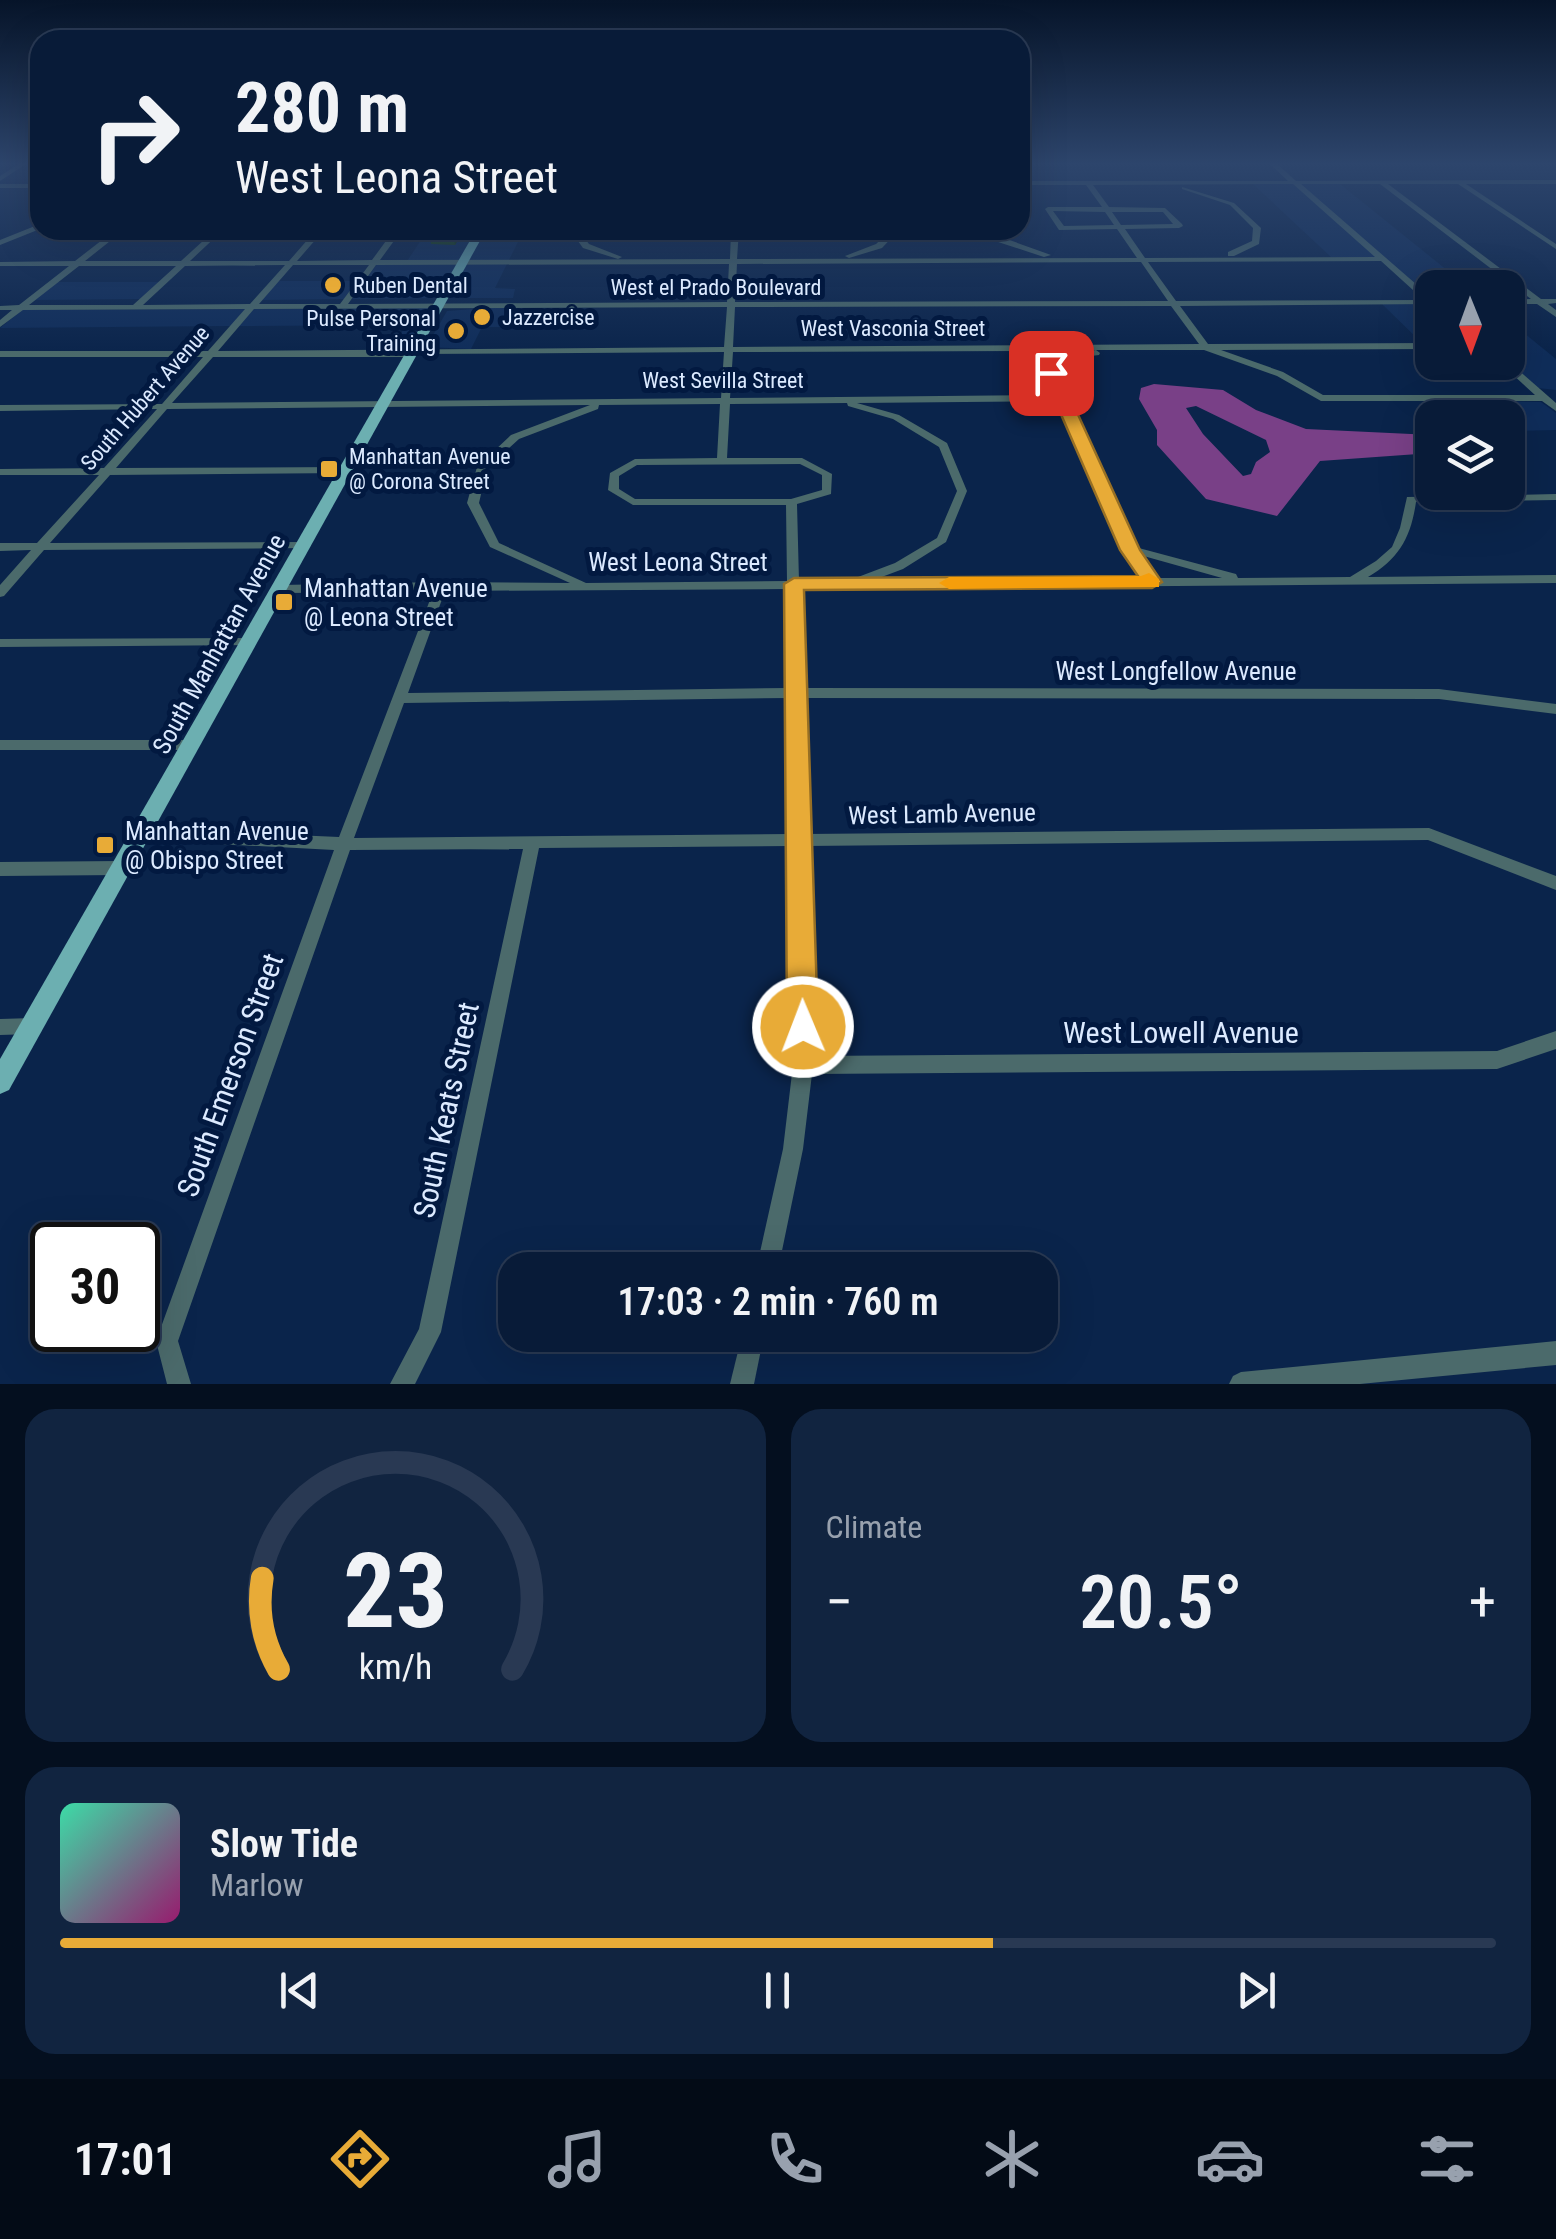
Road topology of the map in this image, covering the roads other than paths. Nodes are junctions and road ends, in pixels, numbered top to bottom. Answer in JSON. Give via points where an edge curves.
{"nodes":[{"id":1,"x":1119,"y":226,"type":"edge"},
{"id":2,"x":1061,"y":227,"type":"edge"},
{"id":3,"x":1102,"y":227,"type":"edge"},
{"id":4,"x":1257,"y":227,"type":"edge"},
{"id":5,"x":1347,"y":227,"type":"edge"},
{"id":6,"x":1440,"y":227,"type":"edge"},
{"id":7,"x":1526,"y":227,"type":"edge"},
{"id":8,"x":30,"y":230,"type":"edge"},
{"id":9,"x":107,"y":240,"type":"edge"},
{"id":10,"x":208,"y":240,"type":"edge"},
{"id":11,"x":311,"y":240,"type":"edge"},
{"id":12,"x":390,"y":240,"type":"edge"},
{"id":13,"x":476,"y":240,"type":"edge"},
{"id":14,"x":579,"y":240,"type":"edge"},
{"id":15,"x":735,"y":240,"type":"edge"},
{"id":16,"x":887,"y":240,"type":"edge"},
{"id":17,"x":1006,"y":240,"type":"edge"},
{"id":18,"x":0,"y":243,"type":"edge"},
{"id":19,"x":1556,"y":247,"type":"edge"},
{"id":20,"x":1022,"y":248,"type":"junction"},
{"id":21,"x":1246,"y":250,"type":"junction"},
{"id":22,"x":600,"y":252,"type":"junction"},
{"id":23,"x":864,"y":252,"type":"junction"},
{"id":24,"x":1254,"y":258,"type":"junction"},
{"id":25,"x":1384,"y":258,"type":"junction"},
{"id":26,"x":1143,"y":259,"type":"junction"},
{"id":27,"x":1206,"y":259,"type":"junction"},
{"id":28,"x":824,"y":260,"type":"junction"},
{"id":29,"x":1007,"y":260,"type":"junction"},
{"id":30,"x":1072,"y":260,"type":"junction"},
{"id":31,"x":643,"y":261,"type":"junction"},
{"id":32,"x":734,"y":261,"type":"junction"},
{"id":33,"x":874,"y":261,"type":"junction"},
{"id":34,"x":291,"y":262,"type":"junction"},
{"id":35,"x":374,"y":262,"type":"junction"},
{"id":36,"x":463,"y":262,"type":"junction"},
{"id":37,"x":591,"y":262,"type":"junction"},
{"id":38,"x":78,"y":263,"type":"junction"},
{"id":39,"x":184,"y":263,"type":"junction"},
{"id":40,"x":0,"y":264,"type":"edge"},
{"id":41,"x":1415,"y":286,"type":"edge"},
{"id":42,"x":1525,"y":299,"type":"edge"},
{"id":43,"x":1537,"y":299,"type":"junction"},
{"id":44,"x":1556,"y":299,"type":"edge"},
{"id":45,"x":1171,"y":300,"type":"junction"},
{"id":46,"x":1415,"y":300,"type":"edge"},
{"id":47,"x":731,"y":302,"type":"junction"},
{"id":48,"x":441,"y":303,"type":"junction"},
{"id":49,"x":138,"y":304,"type":"junction"},
{"id":50,"x":254,"y":304,"type":"junction"},
{"id":51,"x":344,"y":304,"type":"junction"},
{"id":52,"x":0,"y":305,"type":"edge"},
{"id":53,"x":24,"y":305,"type":"junction"},
{"id":54,"x":1556,"y":314,"type":"edge"},
{"id":55,"x":0,"y":324,"type":"edge"},
{"id":56,"x":1415,"y":346,"type":"edge"},
{"id":57,"x":1040,"y":347,"type":"junction"},
{"id":58,"x":1129,"y":347,"type":"junction"},
{"id":59,"x":1205,"y":347,"type":"junction"},
{"id":60,"x":730,"y":349,"type":"junction"},
{"id":61,"x":412,"y":352,"type":"junction"},
{"id":62,"x":0,"y":354,"type":"edge"},
{"id":63,"x":211,"y":354,"type":"junction"},
{"id":64,"x":1524,"y":380,"type":"edge"},
{"id":65,"x":1556,"y":392,"type":"edge"},
{"id":66,"x":1541,"y":395,"type":"junction"},
{"id":67,"x":1062,"y":398,"type":"junction"},
{"id":68,"x":618,"y":400,"type":"junction"},
{"id":69,"x":727,"y":400,"type":"junction"},
{"id":70,"x":833,"y":400,"type":"junction"},
{"id":71,"x":383,"y":404,"type":"junction"},
{"id":72,"x":164,"y":407,"type":"junction"},
{"id":73,"x":0,"y":408,"type":"edge"},
{"id":74,"x":1556,"y":408,"type":"edge"},
{"id":75,"x":722,"y":462,"type":"junction"},
{"id":76,"x":346,"y":470,"type":"junction"},
{"id":77,"x":0,"y":472,"type":"edge"},
{"id":78,"x":106,"y":472,"type":"junction"},
{"id":79,"x":1556,"y":497,"type":"edge"},
{"id":80,"x":791,"y":502,"type":"junction"},
{"id":81,"x":303,"y":546,"type":"junction"},
{"id":82,"x":39,"y":547,"type":"junction"},
{"id":83,"x":0,"y":548,"type":"edge"},
{"id":84,"x":1130,"y":550,"type":"junction"},
{"id":85,"x":1556,"y":579,"type":"edge"},
{"id":86,"x":1350,"y":581,"type":"junction"},
{"id":87,"x":1152,"y":582,"type":"junction"},
{"id":88,"x":1252,"y":582,"type":"junction"},
{"id":89,"x":852,"y":583,"type":"junction"},
{"id":90,"x":794,"y":584,"type":"junction"},
{"id":91,"x":585,"y":585,"type":"junction"},
{"id":92,"x":441,"y":586,"type":"junction"},
{"id":93,"x":280,"y":589,"type":"junction"},
{"id":94,"x":0,"y":593,"type":"edge"},
{"id":95,"x":249,"y":642,"type":"junction"},
{"id":96,"x":0,"y":643,"type":"edge"},
{"id":97,"x":796,"y":693,"type":"junction"},
{"id":98,"x":400,"y":698,"type":"junction"},
{"id":99,"x":1556,"y":709,"type":"edge"},
{"id":100,"x":0,"y":744,"type":"edge"},
{"id":101,"x":192,"y":745,"type":"junction"},
{"id":102,"x":141,"y":834,"type":"junction"},
{"id":103,"x":800,"y":840,"type":"junction"},
{"id":104,"x":532,"y":842,"type":"junction"},
{"id":105,"x":344,"y":844,"type":"junction"},
{"id":106,"x":121,"y":868,"type":"junction"},
{"id":107,"x":0,"y":869,"type":"edge"},
{"id":108,"x":1556,"y":883,"type":"edge"},
{"id":109,"x":0,"y":1026,"type":"edge"},
{"id":110,"x":32,"y":1026,"type":"junction"},
{"id":111,"x":1556,"y":1040,"type":"edge"},
{"id":112,"x":803,"y":1065,"type":"junction"},
{"id":113,"x":0,"y":1082,"type":"edge"},
{"id":114,"x":770,"y":1252,"type":"edge"},
{"id":115,"x":749,"y":1352,"type":"edge"},
{"id":116,"x":1556,"y":1354,"type":"edge"},
{"id":117,"x":179,"y":1384,"type":"edge"},
{"id":118,"x":402,"y":1384,"type":"edge"},
{"id":119,"x":744,"y":1384,"type":"edge"},
{"id":120,"x":1241,"y":1384,"type":"edge"}],
"edges":[{"from":1,"to":26,"type":"street"},
{"from":2,"to":3,"type":"street"},
{"from":4,"to":21,"type":"street","via":[[1259,236]]},
{"from":5,"to":25,"type":"street"},
{"from":6,"to":43,"type":"street"},
{"from":7,"to":19,"type":"street"},
{"from":8,"to":18,"type":"street"},
{"from":9,"to":38,"type":"street"},
{"from":10,"to":39,"type":"street"},
{"from":11,"to":34,"type":"street","name":"South Hubert Avenue"},
{"from":12,"to":35,"type":"street"},
{"from":13,"to":36,"type":"main road","name":"South Manhattan Avenue"},
{"from":14,"to":22,"type":"street"},
{"from":15,"to":32,"type":"street"},
{"from":16,"to":23,"type":"street"},
{"from":17,"to":20,"type":"street"},
{"from":20,"to":29,"type":"street"},
{"from":20,"to":30,"type":"street"},
{"from":21,"to":24,"type":"street"},
{"from":21,"to":27,"type":"street"},
{"from":22,"to":31,"type":"street"},
{"from":22,"to":37,"type":"street"},
{"from":23,"to":28,"type":"street"},
{"from":23,"to":33,"type":"street"},
{"from":24,"to":25,"type":"street"},
{"from":24,"to":27,"type":"street"},
{"from":25,"to":41,"type":"street"},
{"from":26,"to":27,"type":"street"},
{"from":26,"to":30,"type":"street"},
{"from":26,"to":45,"type":"street"},
{"from":28,"to":32,"type":"street"},
{"from":28,"to":33,"type":"street"},
{"from":29,"to":30,"type":"street"},
{"from":29,"to":33,"type":"street"},
{"from":31,"to":32,"type":"street"},
{"from":31,"to":37,"type":"street"},
{"from":32,"to":47,"type":"street"},
{"from":34,"to":35,"type":"street"},
{"from":34,"to":39,"type":"street"},
{"from":34,"to":50,"type":"street","name":"South Hubert Avenue"},
{"from":35,"to":36,"type":"street"},
{"from":35,"to":51,"type":"street"},
{"from":36,"to":37,"type":"street"},
{"from":36,"to":48,"type":"main road","name":"South Manhattan Avenue"},
{"from":38,"to":39,"type":"street"},
{"from":38,"to":40,"type":"street"},
{"from":38,"to":53,"type":"street"},
{"from":39,"to":49,"type":"street"},
{"from":42,"to":43,"type":"street"},
{"from":43,"to":44,"type":"street"},
{"from":43,"to":54,"type":"street"},
{"from":45,"to":46,"type":"street","name":"West el Prado Boulevard"},
{"from":45,"to":47,"type":"street","name":"West el Prado Boulevard"},
{"from":45,"to":59,"type":"street"},
{"from":47,"to":48,"type":"street","name":"West el Prado Boulevard"},
{"from":47,"to":60,"type":"street"},
{"from":48,"to":51,"type":"street","name":"West el Prado Boulevard"},
{"from":48,"to":61,"type":"main road","name":"South Manhattan Avenue"},
{"from":49,"to":50,"type":"street","name":"West el Prado Boulevard"},
{"from":49,"to":53,"type":"street","name":"West el Prado Boulevard"},
{"from":50,"to":51,"type":"street","name":"West el Prado Boulevard"},
{"from":50,"to":63,"type":"street","name":"South Hubert Avenue"},
{"from":52,"to":53,"type":"street","name":"West el Prado Boulevard"},
{"from":53,"to":55,"type":"street"},
{"from":56,"to":59,"type":"street","name":"West Vasconia Street"},
{"from":57,"to":58,"type":"street","name":"West Vasconia Street"},
{"from":57,"to":60,"type":"street","name":"West Vasconia Street"},
{"from":57,"to":67,"type":"street"},
{"from":58,"to":59,"type":"street","name":"West Vasconia Street"},
{"from":58,"to":67,"type":"street","via":[[1080,355],[1061,373]]},
{"from":59,"to":66,"type":"street","via":[[1280,374],[1321,398]]},
{"from":60,"to":61,"type":"street","name":"West Vasconia Street"},
{"from":60,"to":69,"type":"street"},
{"from":61,"to":63,"type":"street","name":"West Vasconia Street"},
{"from":61,"to":71,"type":"main road","name":"South Manhattan Avenue"},
{"from":62,"to":63,"type":"street","name":"West Vasconia Street"},
{"from":63,"to":72,"type":"street","name":"South Hubert Avenue"},
{"from":64,"to":66,"type":"street"},
{"from":65,"to":66,"type":"street"},
{"from":66,"to":74,"type":"street"},
{"from":67,"to":70,"type":"street","name":"West Sevilla Street"},
{"from":67,"to":84,"type":"street"},
{"from":68,"to":69,"type":"street","name":"West Sevilla Street"},
{"from":68,"to":71,"type":"street","name":"West Sevilla Street"},
{"from":68,"to":91,"type":"street","via":[[515,437],[482,467],[473,503],[494,545]]},
{"from":69,"to":70,"type":"street","name":"West Sevilla Street"},
{"from":69,"to":75,"type":"street"},
{"from":70,"to":89,"type":"street","via":[[896,417],[943,444],[962,491],[942,540]]},
{"from":71,"to":72,"type":"street","name":"West Sevilla Street"},
{"from":71,"to":76,"type":"main road","name":"South Manhattan Avenue"},
{"from":72,"to":73,"type":"street","name":"West Sevilla Street"},
{"from":72,"to":78,"type":"street","name":"South Hubert Avenue"},
{"from":75,"to":80,"type":"street","via":[[802,462],[826,474],[827,492]]},
{"from":75,"to":80,"type":"street","via":[[635,462],[614,475],[613,490],[633,502]]},
{"from":76,"to":78,"type":"street"},
{"from":76,"to":81,"type":"main road","name":"South Manhattan Avenue"},
{"from":77,"to":78,"type":"street"},
{"from":78,"to":82,"type":"street","name":"South Hubert Avenue"},
{"from":79,"to":86,"type":"street","via":[[1411,498],[1407,532],[1386,564]]},
{"from":80,"to":90,"type":"street"},
{"from":81,"to":82,"type":"street"},
{"from":81,"to":93,"type":"main road","name":"South Manhattan Avenue"},
{"from":82,"to":83,"type":"street"},
{"from":82,"to":94,"type":"street","name":"South Hubert Avenue"},
{"from":84,"to":87,"type":"street"},
{"from":84,"to":88,"type":"street"},
{"from":85,"to":86,"type":"street","name":"West Leona Street"},
{"from":86,"to":88,"type":"street","name":"West Leona Street"},
{"from":87,"to":88,"type":"street","name":"West Leona Street"},
{"from":87,"to":89,"type":"street","name":"West Leona Street"},
{"from":89,"to":90,"type":"street","name":"West Leona Street"},
{"from":90,"to":91,"type":"street","name":"West Leona Street"},
{"from":90,"to":97,"type":"street"},
{"from":91,"to":92,"type":"street","name":"West Leona Street"},
{"from":92,"to":93,"type":"street","name":"West Leona Street"},
{"from":92,"to":98,"type":"street","name":"South Emerson Street"},
{"from":93,"to":95,"type":"main road","name":"South Manhattan Avenue"},
{"from":95,"to":96,"type":"street"},
{"from":95,"to":101,"type":"main road","name":"South Manhattan Avenue"},
{"from":97,"to":98,"type":"street","name":"West Longfellow Avenue"},
{"from":97,"to":99,"type":"street","name":"West Longfellow Avenue","via":[[1439,694]]},
{"from":97,"to":103,"type":"street"},
{"from":98,"to":105,"type":"street","name":"South Emerson Street"},
{"from":100,"to":101,"type":"street"},
{"from":101,"to":102,"type":"main road","name":"South Manhattan Avenue"},
{"from":102,"to":105,"type":"street","name":"West Lamb Avenue"},
{"from":102,"to":106,"type":"main road","name":"South Manhattan Avenue"},
{"from":103,"to":104,"type":"street","name":"West Lamb Avenue"},
{"from":103,"to":108,"type":"street","name":"West Lamb Avenue","via":[[1429,834]]},
{"from":103,"to":112,"type":"street"},
{"from":104,"to":105,"type":"street","name":"West Lamb Avenue"},
{"from":104,"to":118,"type":"street","name":"South Keats Street","via":[[430,1332]]},
{"from":105,"to":117,"type":"street","name":"South Emerson Street","via":[[167,1340]]},
{"from":106,"to":107,"type":"street"},
{"from":106,"to":110,"type":"main road","name":"South Manhattan Avenue"},
{"from":109,"to":110,"type":"street"},
{"from":110,"to":113,"type":"main road","name":"South Manhattan Avenue"},
{"from":111,"to":112,"type":"street","name":"West Lowell Avenue","via":[[1498,1060]]},
{"from":112,"to":114,"type":"street"},
{"from":115,"to":119,"type":"street"},
{"from":116,"to":120,"type":"street"}]}
